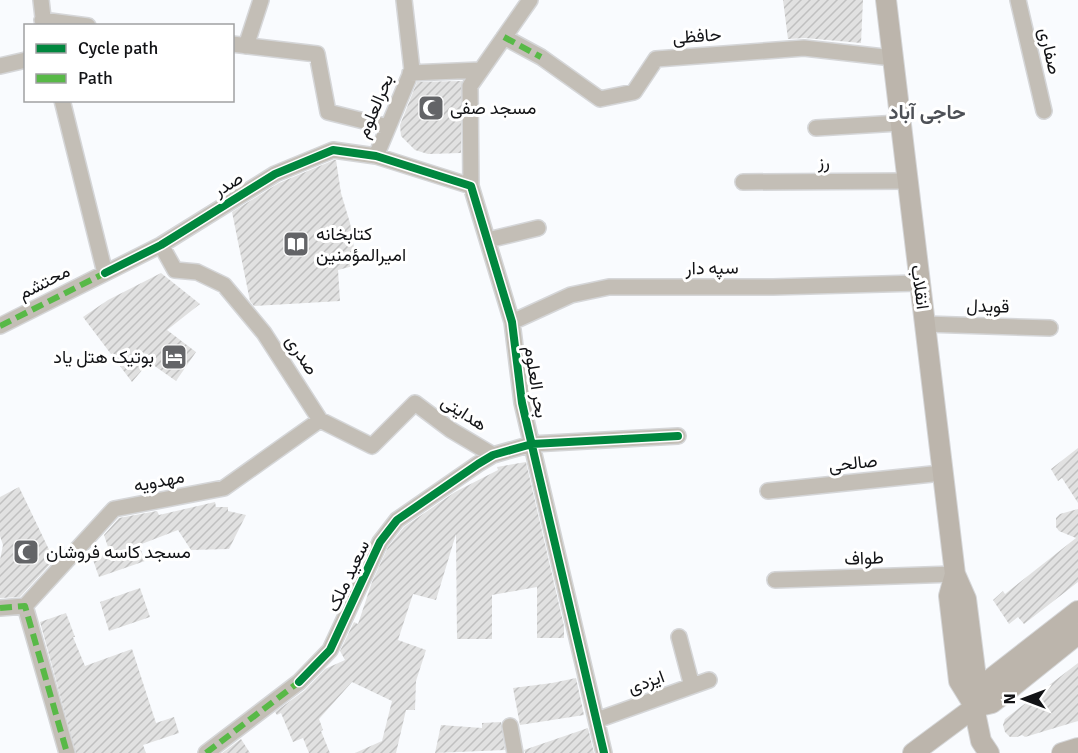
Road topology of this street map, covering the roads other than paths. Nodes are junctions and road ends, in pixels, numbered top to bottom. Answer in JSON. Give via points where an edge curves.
{"nodes":[{"id":1,"x":41,"y":0,"type":"edge"},
{"id":2,"x":261,"y":0,"type":"edge"},
{"id":3,"x":404,"y":0,"type":"edge"},
{"id":4,"x":530,"y":0,"type":"edge"},
{"id":5,"x":1018,"y":0,"type":"edge"},
{"id":6,"x":889,"y":1,"type":"edge"},
{"id":7,"x":43,"y":23,"type":"edge"},
{"id":8,"x":58,"y":24,"type":"edge"},
{"id":9,"x":504,"y":36,"type":"junction"},
{"id":10,"x":239,"y":45,"type":"edge"},
{"id":11,"x":893,"y":58,"type":"junction"},
{"id":12,"x":24,"y":60,"type":"edge"},
{"id":13,"x":0,"y":66,"type":"edge"},
{"id":14,"x":481,"y":70,"type":"junction"},
{"id":15,"x":410,"y":73,"type":"junction"},
{"id":16,"x":62,"y":102,"type":"edge"},
{"id":17,"x":1044,"y":111,"type":"dead end"},
{"id":18,"x":899,"y":123,"type":"junction"},
{"id":19,"x":388,"y":127,"type":"junction"},
{"id":20,"x":816,"y":128,"type":"dead end"},
{"id":21,"x":376,"y":156,"type":"junction"},
{"id":22,"x":906,"y":181,"type":"junction"},
{"id":23,"x":743,"y":182,"type":"dead end"},
{"id":24,"x":471,"y":186,"type":"junction"},
{"id":25,"x":538,"y":228,"type":"dead end"},
{"id":26,"x":488,"y":240,"type":"junction"},
{"id":27,"x":161,"y":245,"type":"junction"},
{"id":28,"x":105,"y":273,"type":"junction"},
{"id":29,"x":919,"y":283,"type":"junction"},
{"id":30,"x":512,"y":322,"type":"junction"},
{"id":31,"x":925,"y":324,"type":"junction"},
{"id":32,"x":0,"y":326,"type":"edge"},
{"id":33,"x":1050,"y":328,"type":"dead end"},
{"id":34,"x":320,"y":420,"type":"junction"},
{"id":35,"x":678,"y":436,"type":"dead end"},
{"id":36,"x":532,"y":444,"type":"junction"},
{"id":37,"x":493,"y":455,"type":"junction"},
{"id":38,"x":942,"y":473,"type":"junction"},
{"id":39,"x":768,"y":491,"type":"dead end"},
{"id":40,"x":955,"y":574,"type":"junction"},
{"id":41,"x":774,"y":580,"type":"dead end"},
{"id":42,"x":25,"y":606,"type":"junction"},
{"id":43,"x":0,"y":608,"type":"edge"},
{"id":44,"x":1078,"y":611,"type":"edge"},
{"id":45,"x":1078,"y":634,"type":"edge"},
{"id":46,"x":679,"y":637,"type":"dead end"},
{"id":47,"x":709,"y":680,"type":"dead end"},
{"id":48,"x":692,"y":686,"type":"junction"},
{"id":49,"x":975,"y":707,"type":"junction"},
{"id":50,"x":597,"y":720,"type":"junction"},
{"id":51,"x":510,"y":726,"type":"dead end"},
{"id":52,"x":1078,"y":748,"type":"edge"},
{"id":53,"x":67,"y":753,"type":"edge"},
{"id":54,"x":206,"y":753,"type":"edge"},
{"id":55,"x":515,"y":753,"type":"edge"},
{"id":56,"x":604,"y":753,"type":"edge"},
{"id":57,"x":914,"y":753,"type":"edge"},
{"id":58,"x":989,"y":753,"type":"edge"},
{"id":59,"x":1062,"y":753,"type":"edge"}],
"edges":[{"from":1,"to":7,"type":"street"},
{"from":2,"to":10,"type":"street"},
{"from":3,"to":15,"type":"street","name":"بحرالعلوم"},
{"from":4,"to":9,"type":"street"},
{"from":5,"to":17,"type":"street","name":"صفاری"},
{"from":6,"to":11,"type":"main road","name":"انقلاب"},
{"from":7,"to":8,"type":"street"},
{"from":9,"to":11,"type":"street","name":"حافظی","via":[[600,99],[634,92],[656,59],[804,48]]},
{"from":9,"to":14,"type":"street"},
{"from":10,"to":19,"type":"street","via":[[317,54],[328,112]]},
{"from":11,"to":18,"type":"main road","name":"انقلاب"},
{"from":12,"to":13,"type":"street"},
{"from":14,"to":15,"type":"street"},
{"from":14,"to":24,"type":"street","via":[[470,86]]},
{"from":15,"to":19,"type":"street","name":"بحرالعلوم"},
{"from":16,"to":28,"type":"street"},
{"from":18,"to":20,"type":"street"},
{"from":18,"to":22,"type":"main road","name":"انقلاب"},
{"from":19,"to":21,"type":"street","name":"بحرالعلوم"},
{"from":21,"to":24,"type":"street"},
{"from":21,"to":27,"type":"street","name":"صدر","via":[[333,150],[275,174]]},
{"from":22,"to":23,"type":"street","name":"رز"},
{"from":22,"to":29,"type":"main road","name":"انقلاب"},
{"from":24,"to":26,"type":"street","name":"بحر العلوم"},
{"from":25,"to":26,"type":"street"},
{"from":26,"to":30,"type":"street","name":"بحر العلوم"},
{"from":27,"to":28,"type":"street","name":"صدر"},
{"from":27,"to":34,"type":"street","name":"صدری","via":[[175,270],[197,272],[224,285],[264,333]]},
{"from":28,"to":32,"type":"street","name":"محتشم"},
{"from":29,"to":30,"type":"street","name":"سپه دار","via":[[609,287],[571,295]]},
{"from":29,"to":31,"type":"main road","name":"انقلاب"},
{"from":30,"to":36,"type":"street","name":"بحر العلوم","via":[[522,403]]},
{"from":31,"to":33,"type":"street","name":"قویدل"},
{"from":31,"to":38,"type":"main road","name":"انقلاب"},
{"from":34,"to":37,"type":"street","name":"هدایتی","via":[[372,446],[415,403]]},
{"from":34,"to":42,"type":"street","name":"مهدویه","via":[[224,488],[114,509]]},
{"from":35,"to":36,"type":"street","name":"سعید ملک"},
{"from":36,"to":37,"type":"street","name":"سعید ملک"},
{"from":36,"to":50,"type":"street","name":"بحر العلوم"},
{"from":37,"to":54,"type":"street","name":"سعید ملک","via":[[397,520],[381,542],[330,650],[298,682]]},
{"from":38,"to":39,"type":"street","name":"صالحی"},
{"from":38,"to":40,"type":"main road","name":"انقلاب"},
{"from":40,"to":41,"type":"street","name":"طواف"},
{"from":40,"to":49,"type":"main road","name":"انقلاب","via":[[949,596],[959,681]]},
{"from":42,"to":43,"type":"street"},
{"from":42,"to":53,"type":"street"},
{"from":44,"to":49,"type":"main road","via":[[983,686]]},
{"from":45,"to":49,"type":"main road","via":[[992,703]]},
{"from":46,"to":48,"type":"street"},
{"from":47,"to":48,"type":"street","name":"ایزدی"},
{"from":48,"to":50,"type":"street","name":"ایزدی"},
{"from":49,"to":57,"type":"main road"},
{"from":49,"to":58,"type":"main road","via":[[981,741]]},
{"from":50,"to":56,"type":"street","name":"بحر العلوم"},
{"from":51,"to":55,"type":"street"},
{"from":52,"to":59,"type":"main road"}]}
